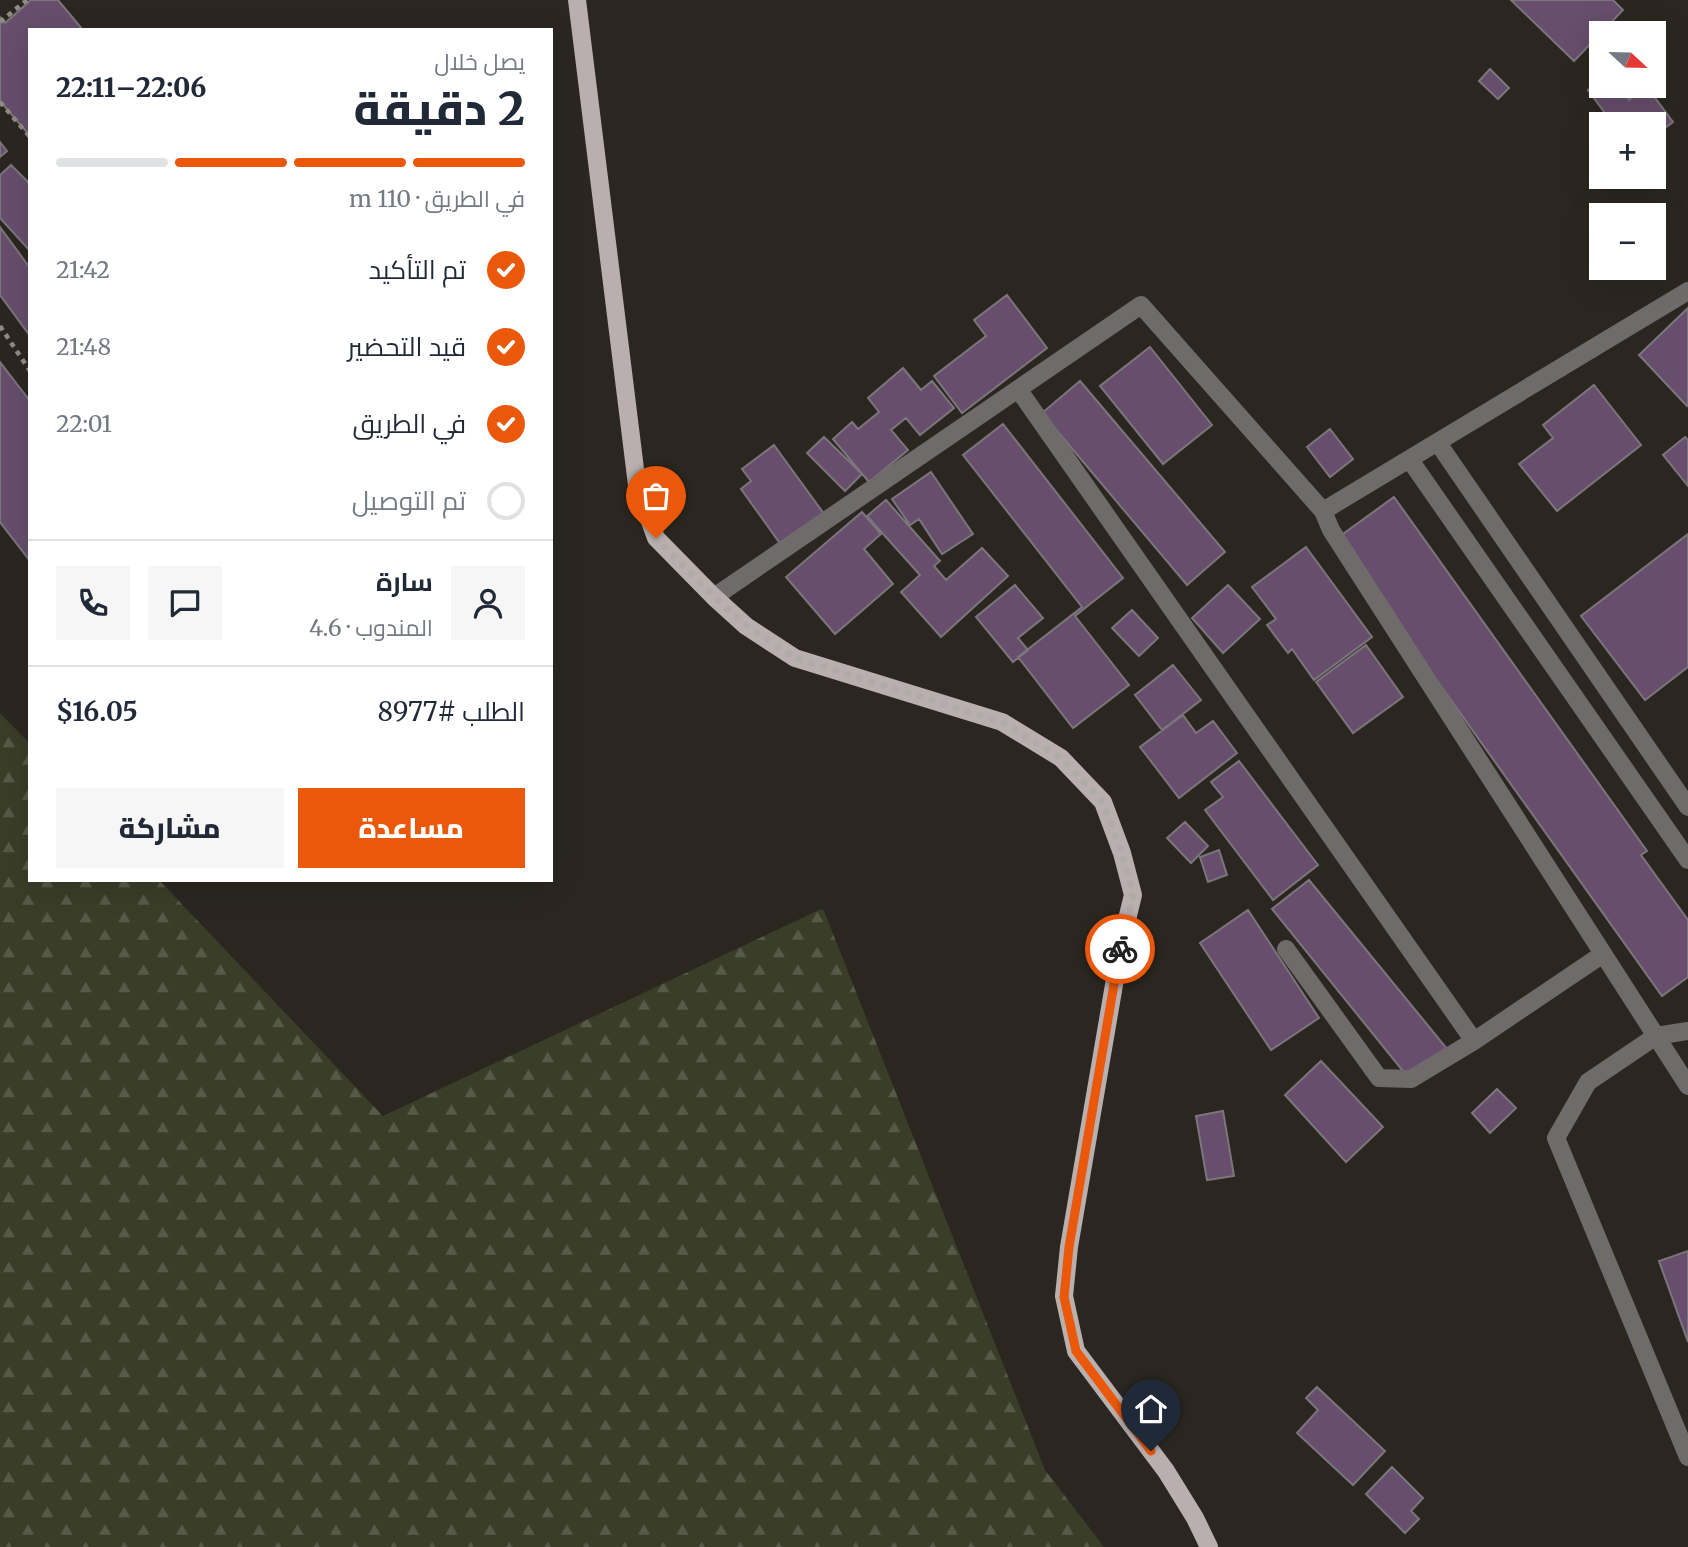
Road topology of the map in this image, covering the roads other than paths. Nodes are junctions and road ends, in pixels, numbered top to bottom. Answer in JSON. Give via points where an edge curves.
{"nodes":[{"id":1,"x":577,"y":0,"type":"edge"},
{"id":2,"x":1688,"y":290,"type":"edge"},
{"id":3,"x":1018,"y":389,"type":"junction"},
{"id":4,"x":1438,"y":443,"type":"junction"},
{"id":5,"x":1410,"y":460,"type":"junction"},
{"id":6,"x":1323,"y":511,"type":"junction"},
{"id":7,"x":714,"y":597,"type":"junction"},
{"id":8,"x":1688,"y":807,"type":"edge"},
{"id":9,"x":1688,"y":860,"type":"edge"},
{"id":10,"x":1286,"y":949,"type":"dead end"},
{"id":11,"x":1603,"y":954,"type":"junction"},
{"id":12,"x":1688,"y":1031,"type":"edge"},
{"id":13,"x":1656,"y":1036,"type":"junction"},
{"id":14,"x":1474,"y":1041,"type":"junction"},
{"id":15,"x":1688,"y":1086,"type":"edge"},
{"id":16,"x":1688,"y":1457,"type":"edge"},
{"id":17,"x":1209,"y":1547,"type":"edge"}],
"edges":[{"from":1,"to":7,"type":"main road","via":[[636,485],[656,538]]},
{"from":2,"to":4,"type":"street"},
{"from":3,"to":6,"type":"street","via":[[1141,305]]},
{"from":3,"to":7,"type":"street"},
{"from":3,"to":14,"type":"street"},
{"from":4,"to":5,"type":"street"},
{"from":4,"to":8,"type":"street"},
{"from":5,"to":6,"type":"street"},
{"from":5,"to":9,"type":"street"},
{"from":6,"to":11,"type":"street"},
{"from":7,"to":17,"type":"main road","via":[[795,658],[1002,722],[1061,758],[1103,802],[1133,895],[1116,972],[1064,1297],[1076,1351],[1166,1471]]},
{"from":10,"to":14,"type":"street","via":[[1379,1078],[1411,1079]]},
{"from":11,"to":13,"type":"street"},
{"from":11,"to":14,"type":"street"},
{"from":12,"to":13,"type":"street"},
{"from":13,"to":15,"type":"street"},
{"from":13,"to":16,"type":"street","via":[[1588,1082],[1556,1138]]}]}
